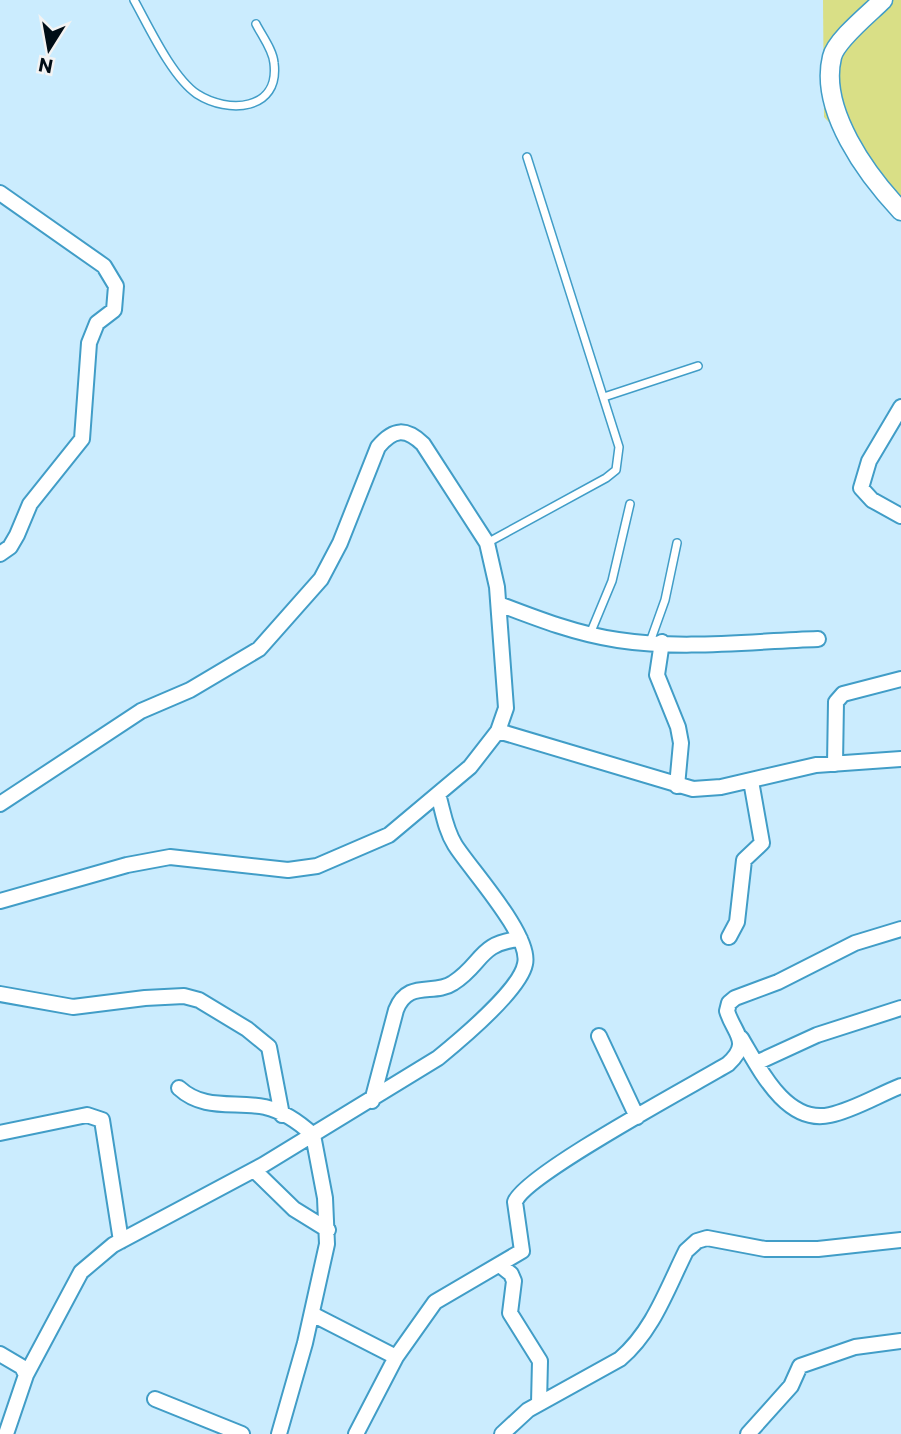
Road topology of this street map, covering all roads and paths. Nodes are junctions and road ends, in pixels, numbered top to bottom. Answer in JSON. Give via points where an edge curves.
{"nodes":[{"id":1,"x":134,"y":0,"type":"edge"},
{"id":2,"x":883,"y":0,"type":"edge"},
{"id":3,"x":256,"y":24,"type":"dead end"},
{"id":4,"x":527,"y":157,"type":"dead end"},
{"id":5,"x":0,"y":193,"type":"edge"},
{"id":6,"x":901,"y":211,"type":"edge"},
{"id":7,"x":698,"y":366,"type":"dead end"},
{"id":8,"x":604,"y":397,"type":"junction"},
{"id":9,"x":901,"y":407,"type":"edge"},
{"id":10,"x":630,"y":504,"type":"dead end"},
{"id":11,"x":901,"y":516,"type":"edge"},
{"id":12,"x":487,"y":543,"type":"junction"},
{"id":13,"x":677,"y":543,"type":"dead end"},
{"id":14,"x":0,"y":554,"type":"edge"},
{"id":15,"x":499,"y":604,"type":"junction"},
{"id":16,"x":590,"y":634,"type":"junction"},
{"id":17,"x":818,"y":639,"type":"dead end"},
{"id":18,"x":656,"y":642,"type":"junction"},
{"id":19,"x":901,"y":679,"type":"edge"},
{"id":20,"x":498,"y":731,"type":"junction"},
{"id":21,"x":901,"y":759,"type":"edge"},
{"id":22,"x":835,"y":764,"type":"junction"},
{"id":23,"x":751,"y":780,"type":"junction"},
{"id":24,"x":677,"y":786,"type":"junction"},
{"id":25,"x":438,"y":794,"type":"junction"},
{"id":26,"x":0,"y":804,"type":"edge"},
{"id":27,"x":0,"y":901,"type":"edge"},
{"id":28,"x":901,"y":929,"type":"edge"},
{"id":29,"x":729,"y":937,"type":"dead end"},
{"id":30,"x":520,"y":939,"type":"junction"},
{"id":31,"x":0,"y":994,"type":"edge"},
{"id":32,"x":901,"y":1008,"type":"edge"},
{"id":33,"x":599,"y":1036,"type":"dead end"},
{"id":34,"x":741,"y":1038,"type":"junction"},
{"id":35,"x":756,"y":1063,"type":"junction"},
{"id":36,"x":901,"y":1086,"type":"edge"},
{"id":37,"x":179,"y":1088,"type":"dead end"},
{"id":38,"x":372,"y":1101,"type":"junction"},
{"id":39,"x":282,"y":1115,"type":"junction"},
{"id":40,"x":637,"y":1117,"type":"junction"},
{"id":41,"x":1,"y":1130,"type":"edge"},
{"id":42,"x":313,"y":1135,"type":"junction"},
{"id":43,"x":254,"y":1170,"type":"junction"},
{"id":44,"x":328,"y":1230,"type":"junction"},
{"id":45,"x":901,"y":1240,"type":"edge"},
{"id":46,"x":121,"y":1241,"type":"junction"},
{"id":47,"x":501,"y":1266,"type":"junction"},
{"id":48,"x":312,"y":1314,"type":"junction"},
{"id":49,"x":901,"y":1340,"type":"edge"},
{"id":50,"x":0,"y":1354,"type":"edge"},
{"id":51,"x":396,"y":1357,"type":"junction"},
{"id":52,"x":26,"y":1375,"type":"junction"},
{"id":53,"x":155,"y":1399,"type":"dead end"},
{"id":54,"x":539,"y":1403,"type":"junction"},
{"id":55,"x":6,"y":1434,"type":"edge"},
{"id":56,"x":242,"y":1434,"type":"edge"},
{"id":57,"x":279,"y":1434,"type":"edge"},
{"id":58,"x":356,"y":1434,"type":"edge"},
{"id":59,"x":502,"y":1434,"type":"edge"},
{"id":60,"x":748,"y":1434,"type":"edge"}],
"edges":[{"from":1,"to":3,"type":"lane","via":[[187,85],[223,104],[253,106],[274,78],[274,62]]},
{"from":2,"to":6,"type":"street","via":[[838,46],[832,56],[832,76],[836,114],[877,187]]},
{"from":4,"to":8,"type":"lane"},
{"from":5,"to":14,"type":"street","via":[[104,266],[117,295],[114,310],[97,323],[89,343],[82,439],[30,504],[10,547]]},
{"from":7,"to":8,"type":"lane"},
{"from":8,"to":12,"type":"lane","via":[[619,447],[616,470]]},
{"from":9,"to":11,"type":"street","via":[[869,461],[861,488],[872,500]]},
{"from":10,"to":16,"type":"lane","via":[[612,580]]},
{"from":12,"to":15,"type":"street"},
{"from":12,"to":26,"type":"street","via":[[424,444],[401,431],[388,435],[378,447],[321,579],[260,649],[190,690],[141,711]]},
{"from":13,"to":18,"type":"lane"},
{"from":15,"to":16,"type":"street"},
{"from":15,"to":20,"type":"street","via":[[507,684],[506,708]]},
{"from":16,"to":18,"type":"street"},
{"from":17,"to":18,"type":"street"},
{"from":18,"to":24,"type":"street","via":[[657,674],[681,743]]},
{"from":19,"to":22,"type":"street","via":[[843,694],[836,702]]},
{"from":20,"to":24,"type":"street"},
{"from":20,"to":25,"type":"street","via":[[470,766]]},
{"from":21,"to":22,"type":"street"},
{"from":22,"to":23,"type":"street"},
{"from":23,"to":24,"type":"street","via":[[706,789]]},
{"from":23,"to":29,"type":"street","via":[[762,843],[744,860],[737,922]]},
{"from":25,"to":27,"type":"street","via":[[389,835],[317,866],[288,870],[170,857]]},
{"from":25,"to":30,"type":"street","via":[[456,847],[477,870]]},
{"from":28,"to":34,"type":"street","via":[[855,943],[735,998],[727,1011]]},
{"from":30,"to":38,"type":"street","via":[[525,964],[496,1003],[438,1058]]},
{"from":30,"to":38,"type":"street","via":[[492,945],[452,984],[418,989],[403,998]]},
{"from":31,"to":39,"type":"street","via":[[73,1007],[145,998],[199,1000],[269,1047]]},
{"from":32,"to":35,"type":"street","via":[[817,1035]]},
{"from":33,"to":40,"type":"street"},
{"from":34,"to":35,"type":"street"},
{"from":34,"to":40,"type":"street","via":[[737,1057],[728,1064]]},
{"from":35,"to":36,"type":"street","via":[[784,1099],[820,1116]]},
{"from":37,"to":39,"type":"street","via":[[196,1101],[263,1107]]},
{"from":38,"to":42,"type":"street"},
{"from":39,"to":42,"type":"street"},
{"from":40,"to":47,"type":"street","via":[[517,1195],[515,1212],[522,1251]]},
{"from":41,"to":46,"type":"street","via":[[87,1115],[102,1120]]},
{"from":42,"to":43,"type":"street"},
{"from":42,"to":44,"type":"street"},
{"from":43,"to":44,"type":"street","via":[[294,1209]]},
{"from":43,"to":46,"type":"street"},
{"from":44,"to":48,"type":"street"},
{"from":45,"to":54,"type":"street","via":[[818,1249],[765,1249],[707,1238],[697,1241],[687,1251],[645,1335],[620,1359]]},
{"from":46,"to":52,"type":"street","via":[[81,1272]]},
{"from":47,"to":51,"type":"street","via":[[435,1302]]},
{"from":47,"to":54,"type":"street","via":[[514,1281],[510,1314],[540,1361]]},
{"from":48,"to":51,"type":"street"},
{"from":48,"to":57,"type":"street"},
{"from":49,"to":60,"type":"street","via":[[855,1347],[800,1366],[791,1385]]},
{"from":50,"to":52,"type":"street","via":[[22,1367]]},
{"from":51,"to":58,"type":"street"},
{"from":52,"to":55,"type":"street"},
{"from":53,"to":56,"type":"street"},
{"from":54,"to":59,"type":"street"}]}
